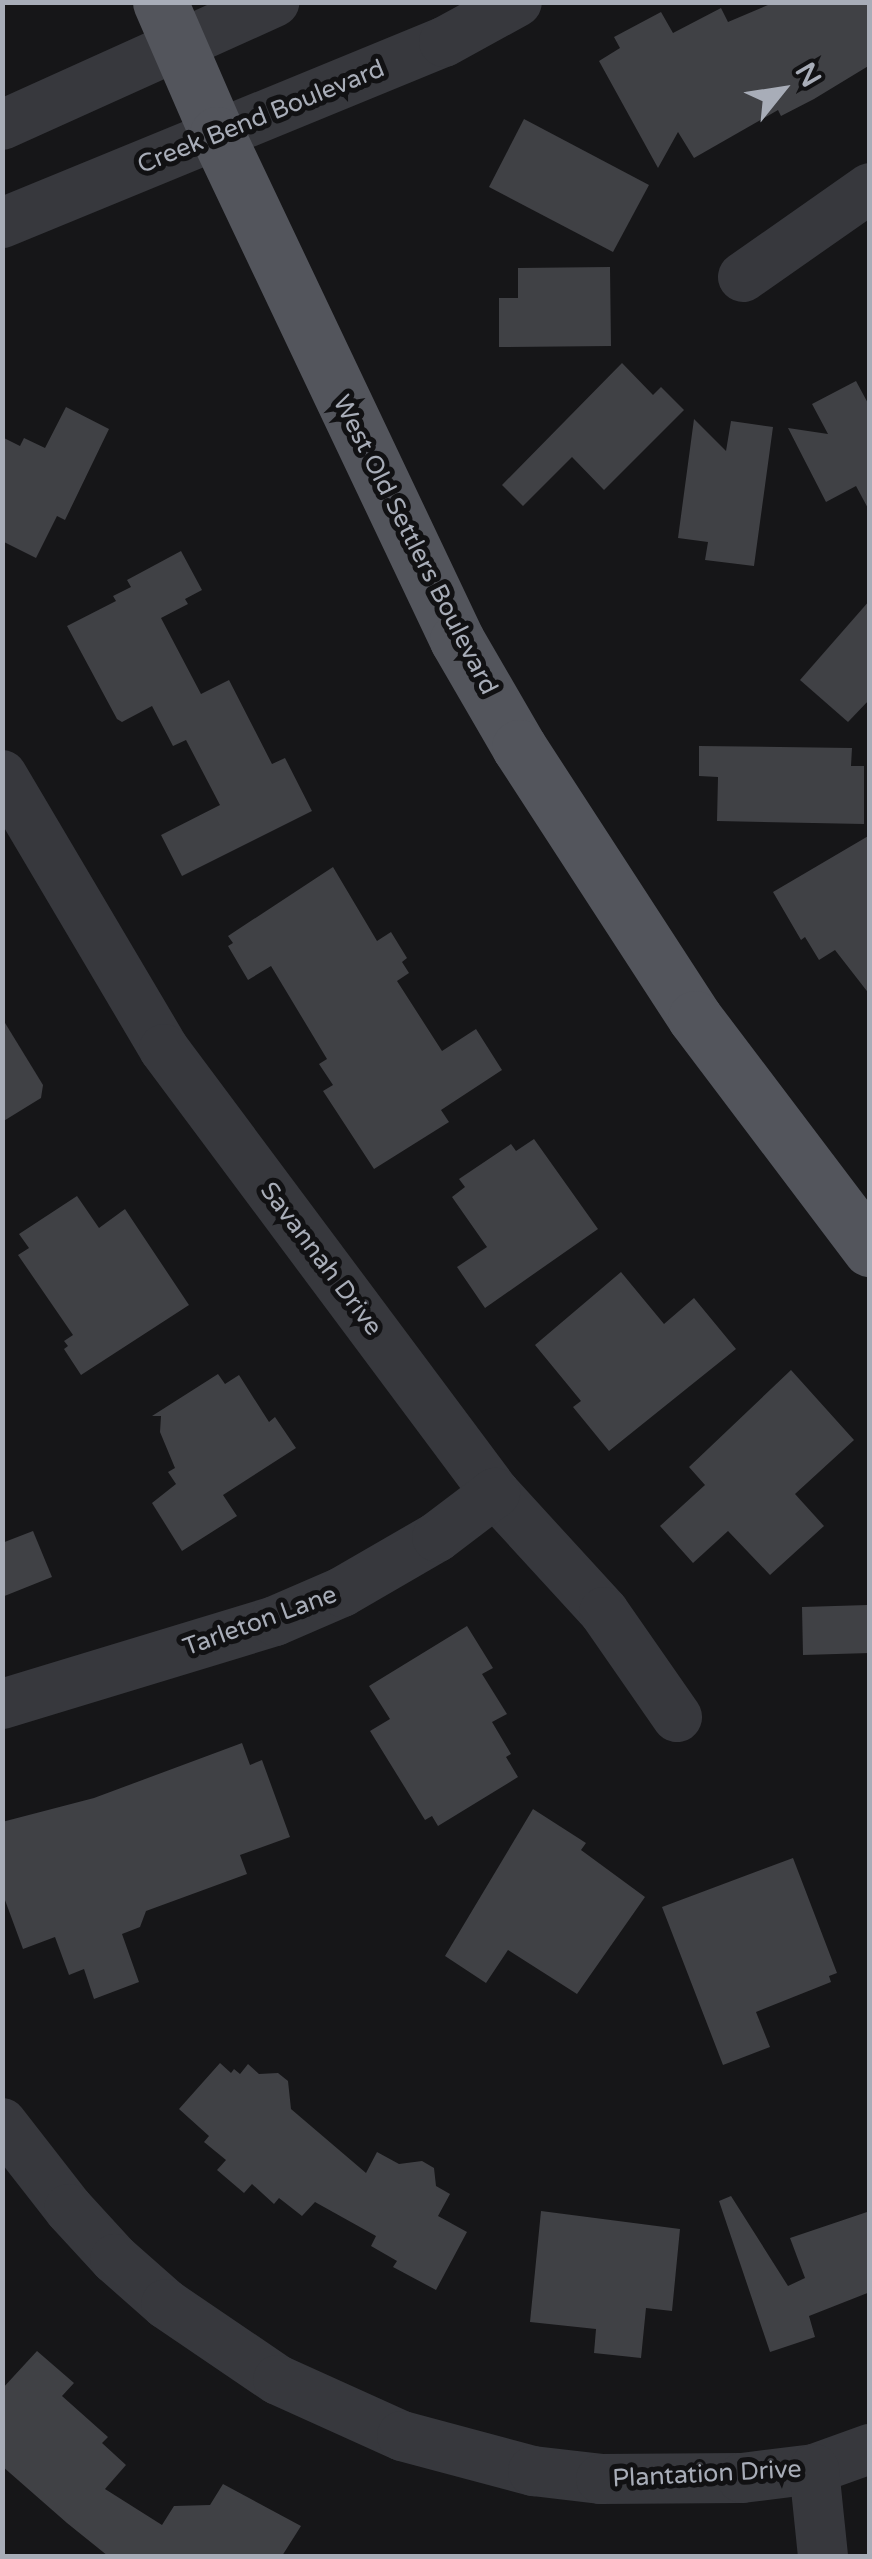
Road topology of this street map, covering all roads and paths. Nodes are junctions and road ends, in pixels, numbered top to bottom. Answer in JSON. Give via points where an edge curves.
{"nodes":[{"id":1,"x":275,"y":2,"type":"edge"},
{"id":2,"x":516,"y":2,"type":"edge"},
{"id":3,"x":169,"y":23,"type":"edge"},
{"id":4,"x":2,"y":124,"type":"edge"},
{"id":5,"x":217,"y":134,"type":"junction"},
{"id":6,"x":870,"y":188,"type":"edge"},
{"id":7,"x":2,"y":224,"type":"edge"},
{"id":8,"x":743,"y":277,"type":"dead end"},
{"id":9,"x":2,"y":775,"type":"edge"},
{"id":10,"x":870,"y":1249,"type":"edge"},
{"id":11,"x":495,"y":1492,"type":"junction"},
{"id":12,"x":2,"y":1704,"type":"edge"},
{"id":13,"x":677,"y":1716,"type":"dead end"},
{"id":14,"x":2,"y":2123,"type":"edge"},
{"id":15,"x":870,"y":2449,"type":"edge"},
{"id":16,"x":814,"y":2469,"type":"junction"},
{"id":17,"x":823,"y":2556,"type":"edge"}],
"edges":[{"from":1,"to":3,"type":"street"},
{"from":2,"to":5,"type":"street","name":"Creek Bend Boulevard","via":[[444,42]]},
{"from":3,"to":4,"type":"street"},
{"from":3,"to":5,"type":"main road","name":"West Old Settlers Boulevard"},
{"from":5,"to":7,"type":"street","name":"Creek Bend Boulevard"},
{"from":5,"to":10,"type":"main road","name":"West Old Settlers Boulevard","via":[[457,640],[510,732],[696,1018]]},
{"from":6,"to":8,"type":"street"},
{"from":9,"to":11,"type":"street","name":"Savannah Drive","via":[[164,1048]]},
{"from":11,"to":12,"type":"street","name":"Tarleton Lane","via":[[391,1566],[309,1607]]},
{"from":11,"to":13,"type":"street","name":"Savannah Drive","via":[[604,1612]]},
{"from":14,"to":16,"type":"street","name":"Plantation Drive","via":[[68,2210],[153,2293],[220,2344],[339,2410],[402,2436],[533,2471],[670,2480]]},
{"from":15,"to":16,"type":"street","name":"Plantation Drive"},
{"from":16,"to":17,"type":"street"}]}
